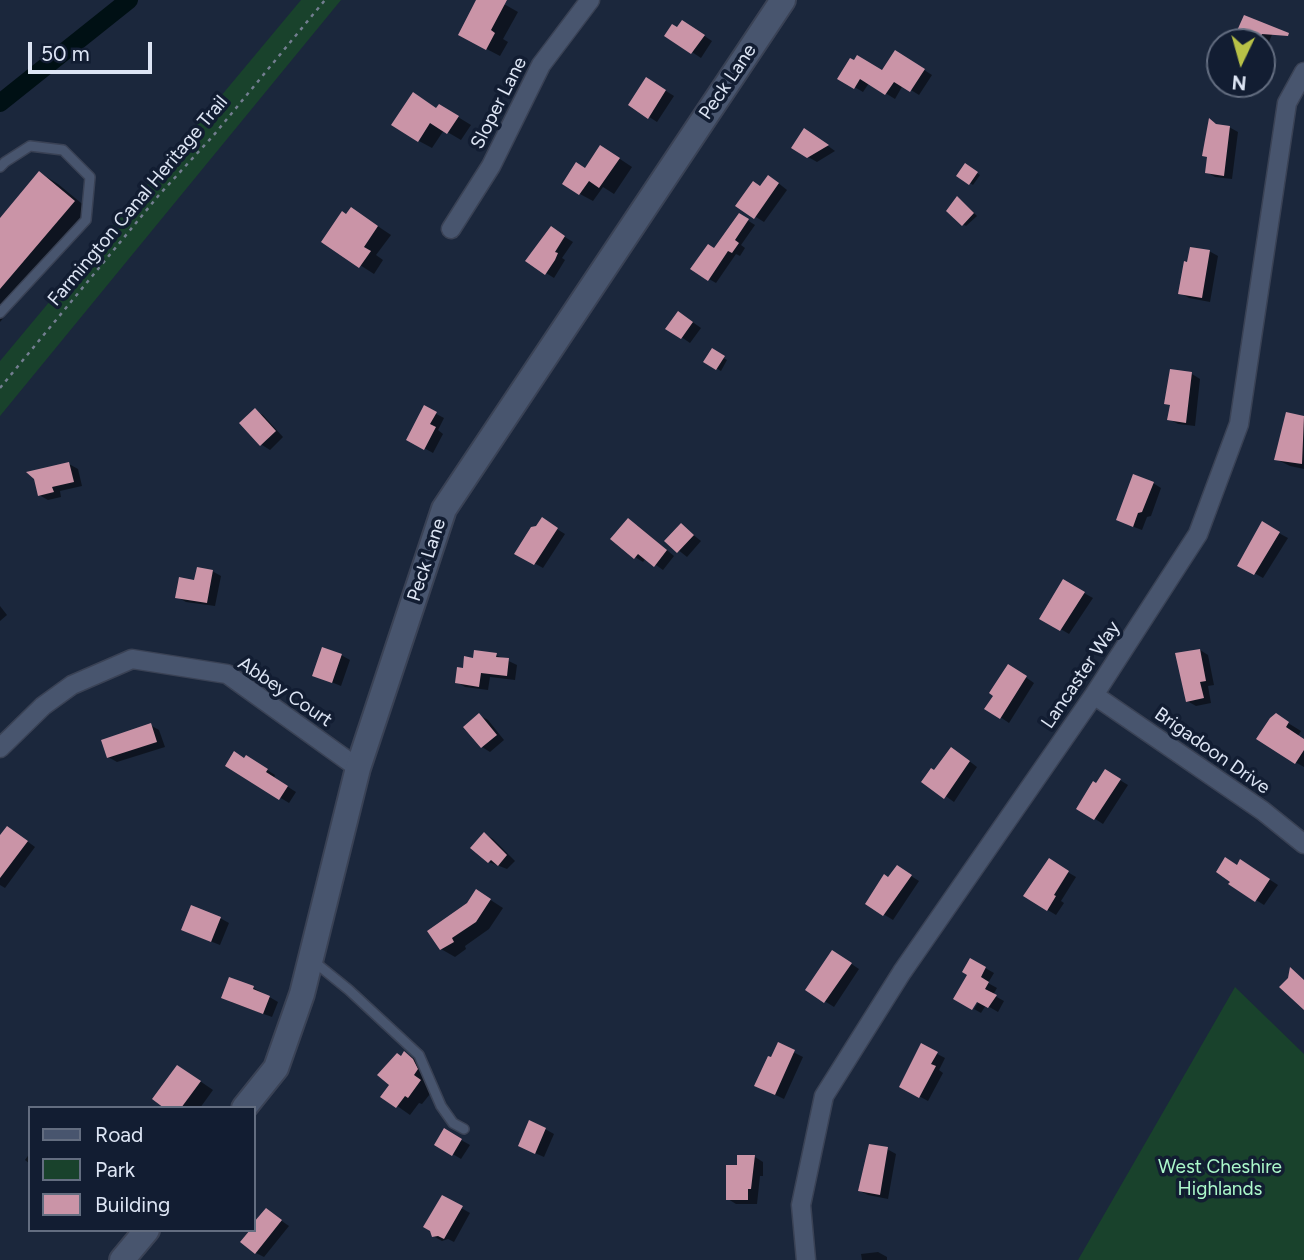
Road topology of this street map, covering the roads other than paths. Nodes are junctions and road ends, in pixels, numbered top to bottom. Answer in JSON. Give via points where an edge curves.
{"nodes":[{"id":1,"x":590,"y":0,"type":"edge"},
{"id":2,"x":783,"y":0,"type":"edge"},
{"id":3,"x":1304,"y":72,"type":"edge"},
{"id":4,"x":0,"y":167,"type":"edge"},
{"id":5,"x":451,"y":229,"type":"dead end"},
{"id":6,"x":0,"y":313,"type":"edge"},
{"id":7,"x":1094,"y":695,"type":"junction"},
{"id":8,"x":0,"y":748,"type":"edge"},
{"id":9,"x":358,"y":768,"type":"junction"},
{"id":10,"x":1304,"y":844,"type":"edge"},
{"id":11,"x":310,"y":959,"type":"junction"},
{"id":12,"x":246,"y":1106,"type":"edge"},
{"id":13,"x":464,"y":1129,"type":"dead end"},
{"id":14,"x":145,"y":1232,"type":"edge"},
{"id":15,"x":122,"y":1260,"type":"edge"},
{"id":16,"x":806,"y":1260,"type":"edge"}],
"edges":[{"from":1,"to":5,"type":"street","name":"Sloper Lane","via":[[541,65],[491,166]]},
{"from":2,"to":9,"type":"street","name":"Peck Lane","via":[[444,509]]},
{"from":3,"to":7,"type":"street","name":"Lancaster Way","via":[[1287,103],[1239,424],[1198,534]]},
{"from":4,"to":6,"type":"lane","via":[[30,146],[64,150],[90,177],[86,220]]},
{"from":7,"to":10,"type":"street","name":"Brigadoon Drive"},
{"from":7,"to":16,"type":"street","name":"Lancaster Way","via":[[902,972],[824,1096],[801,1205]]},
{"from":8,"to":9,"type":"street","name":"Abbey Court","via":[[72,685],[132,659],[227,674]]},
{"from":9,"to":11,"type":"street","name":"Peck Lane"},
{"from":11,"to":12,"type":"street","name":"Peck Lane","via":[[276,1068]]},
{"from":11,"to":13,"type":"lane","via":[[419,1055],[441,1106]]},
{"from":14,"to":15,"type":"street"}]}
